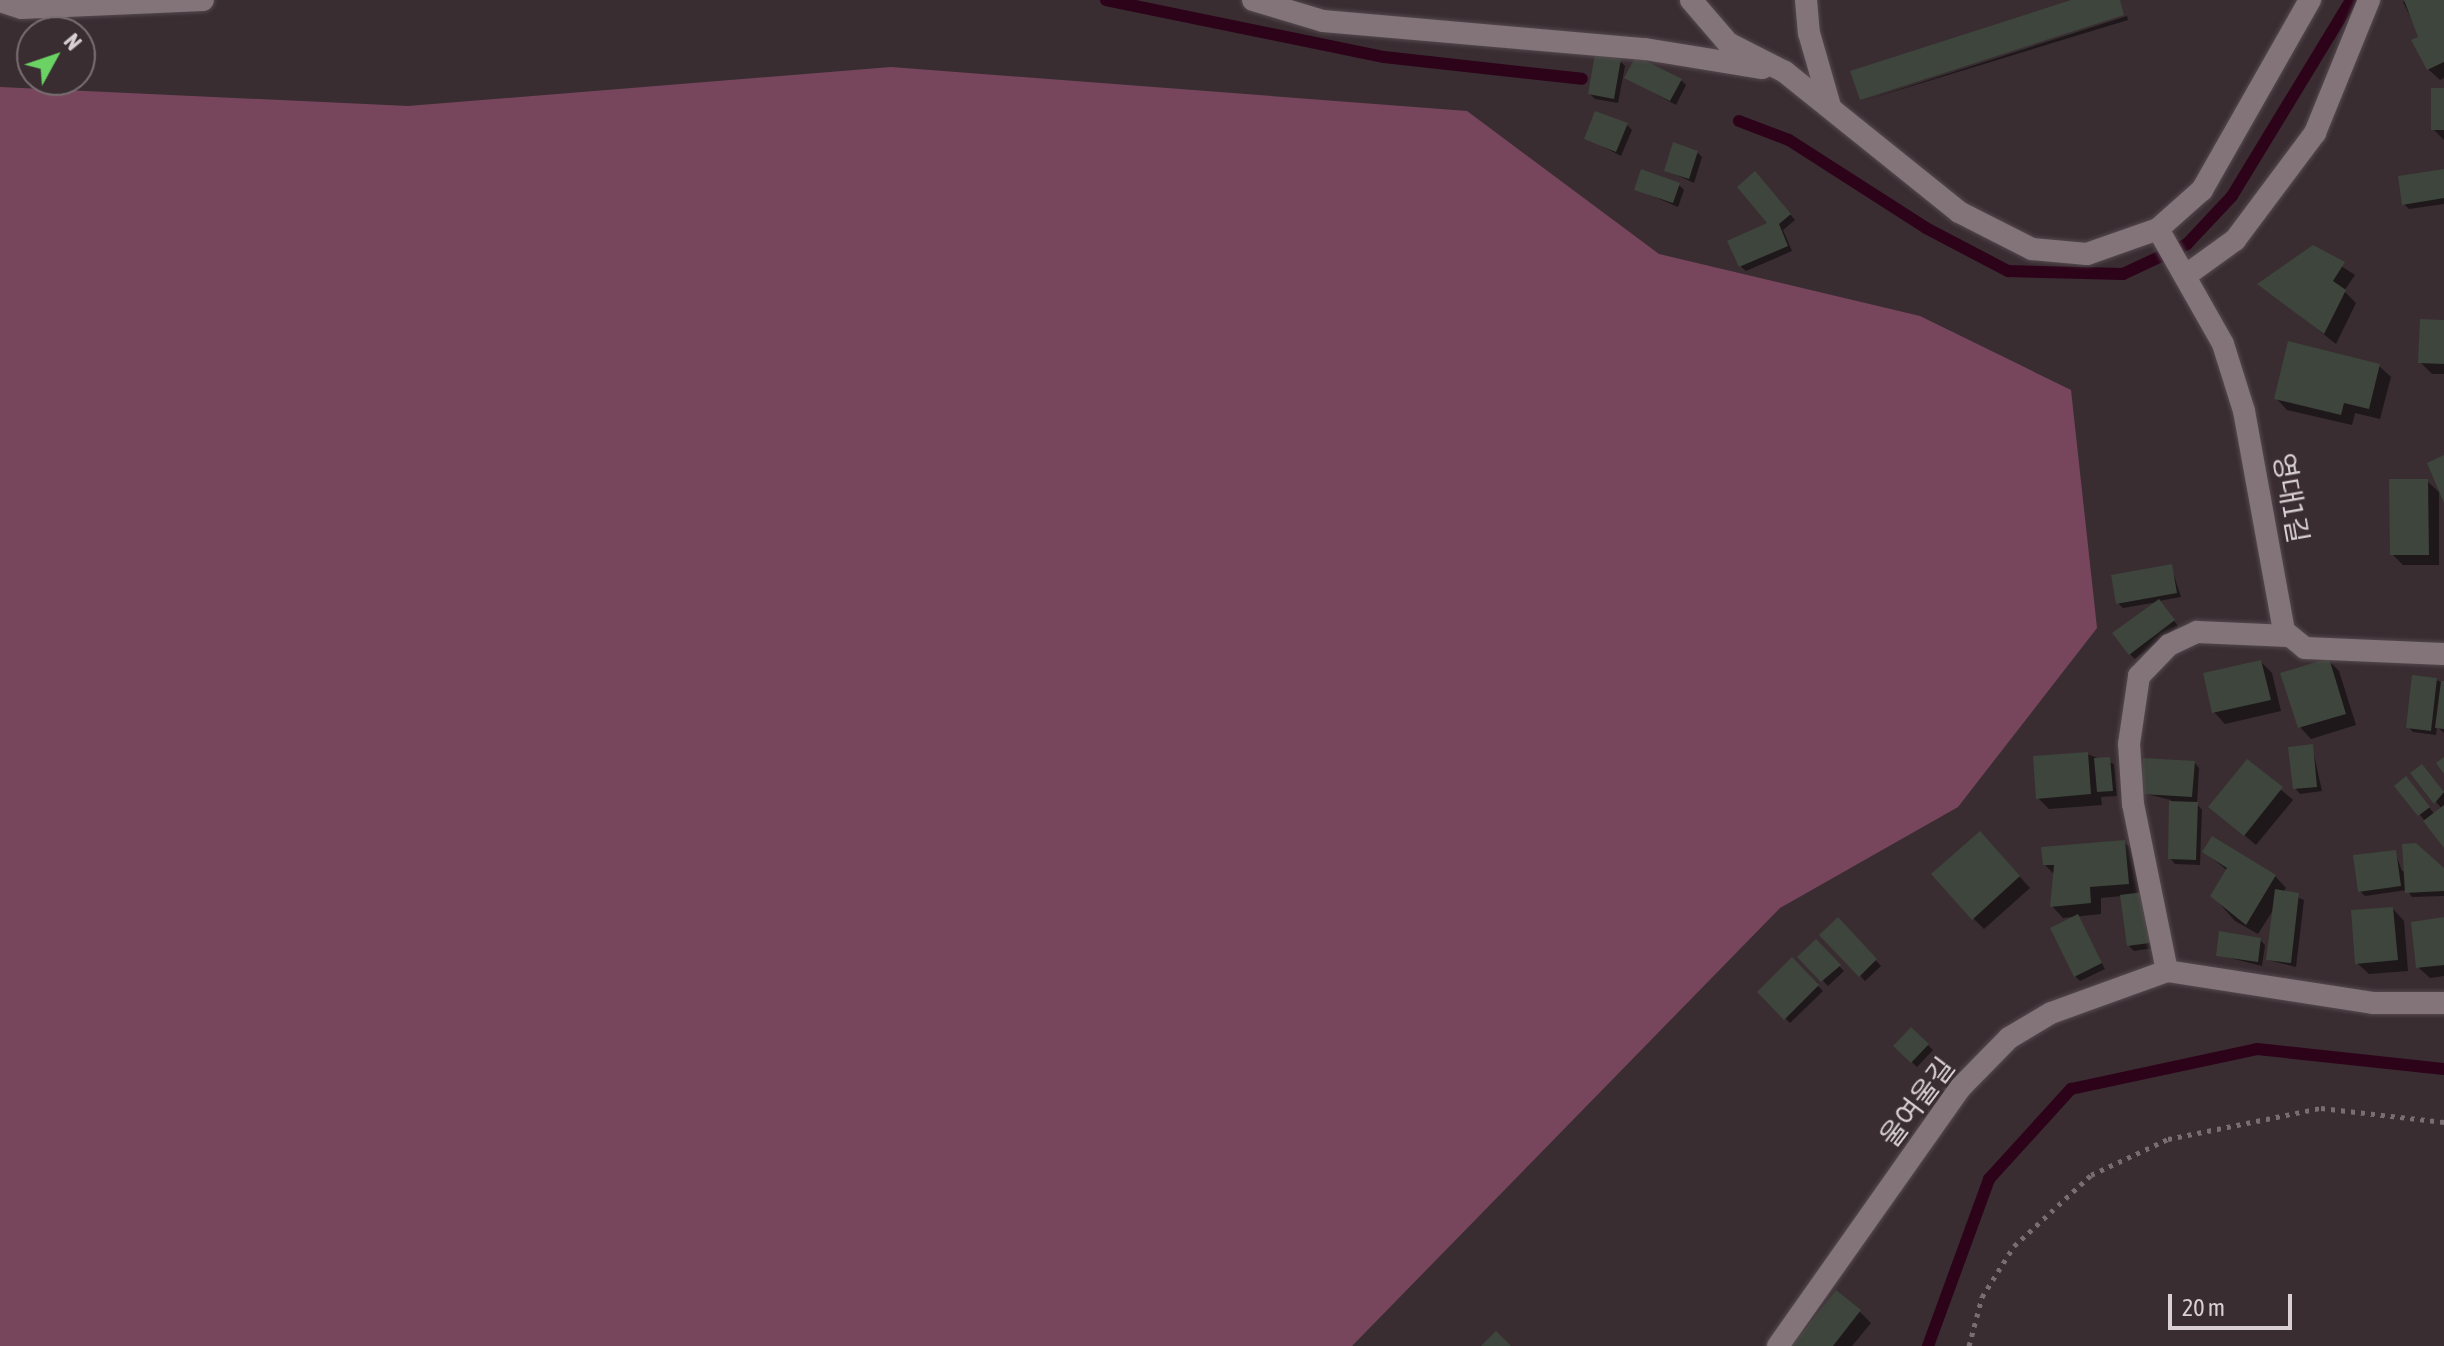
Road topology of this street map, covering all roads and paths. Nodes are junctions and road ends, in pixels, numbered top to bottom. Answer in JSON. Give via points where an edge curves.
{"nodes":[{"id":1,"x":203,"y":0,"type":"edge"},
{"id":2,"x":1253,"y":0,"type":"edge"},
{"id":3,"x":1691,"y":0,"type":"edge"},
{"id":4,"x":1806,"y":0,"type":"edge"},
{"id":5,"x":2310,"y":0,"type":"edge"},
{"id":6,"x":2369,"y":0,"type":"edge"},
{"id":7,"x":0,"y":1,"type":"edge"},
{"id":8,"x":1785,"y":72,"type":"junction"},
{"id":9,"x":1830,"y":106,"type":"junction"},
{"id":10,"x":2159,"y":230,"type":"junction"},
{"id":11,"x":2184,"y":275,"type":"junction"},
{"id":12,"x":2289,"y":636,"type":"junction"},
{"id":13,"x":2444,"y":654,"type":"edge"},
{"id":14,"x":2167,"y":971,"type":"junction"},
{"id":15,"x":2444,"y":1003,"type":"edge"},
{"id":16,"x":2444,"y":1122,"type":"edge"},
{"id":17,"x":1778,"y":1346,"type":"edge"},
{"id":18,"x":1969,"y":1346,"type":"edge"}],
"edges":[{"from":1,"to":7,"type":"street","via":[[21,8]]},
{"from":2,"to":8,"type":"street","via":[[1323,21],[1645,49]]},
{"from":3,"to":8,"type":"street","via":[[1728,43]]},
{"from":4,"to":9,"type":"street","via":[[1809,33]]},
{"from":5,"to":10,"type":"street","via":[[2202,190]]},
{"from":6,"to":11,"type":"street","via":[[2308,145],[2235,240]]},
{"from":8,"to":9,"type":"street"},
{"from":9,"to":10,"type":"street","via":[[1959,212],[2032,249],[2087,254]]},
{"from":10,"to":11,"type":"street","name":"영대1길"},
{"from":11,"to":12,"type":"street","name":"영대1길","via":[[2223,344],[2244,411]]},
{"from":12,"to":13,"type":"street","via":[[2305,648]]},
{"from":12,"to":14,"type":"street","via":[[2197,632],[2169,645],[2139,676],[2129,744],[2133,804]]},
{"from":14,"to":15,"type":"street","name":"울여울길","via":[[2373,1003]]},
{"from":14,"to":17,"type":"street","name":"울여울길","via":[[2051,1013],[2009,1038],[1960,1088]]},
{"from":16,"to":18,"type":"path","via":[[2321,1108],[2168,1139],[2091,1175],[2014,1246],[1982,1297]]}]}
